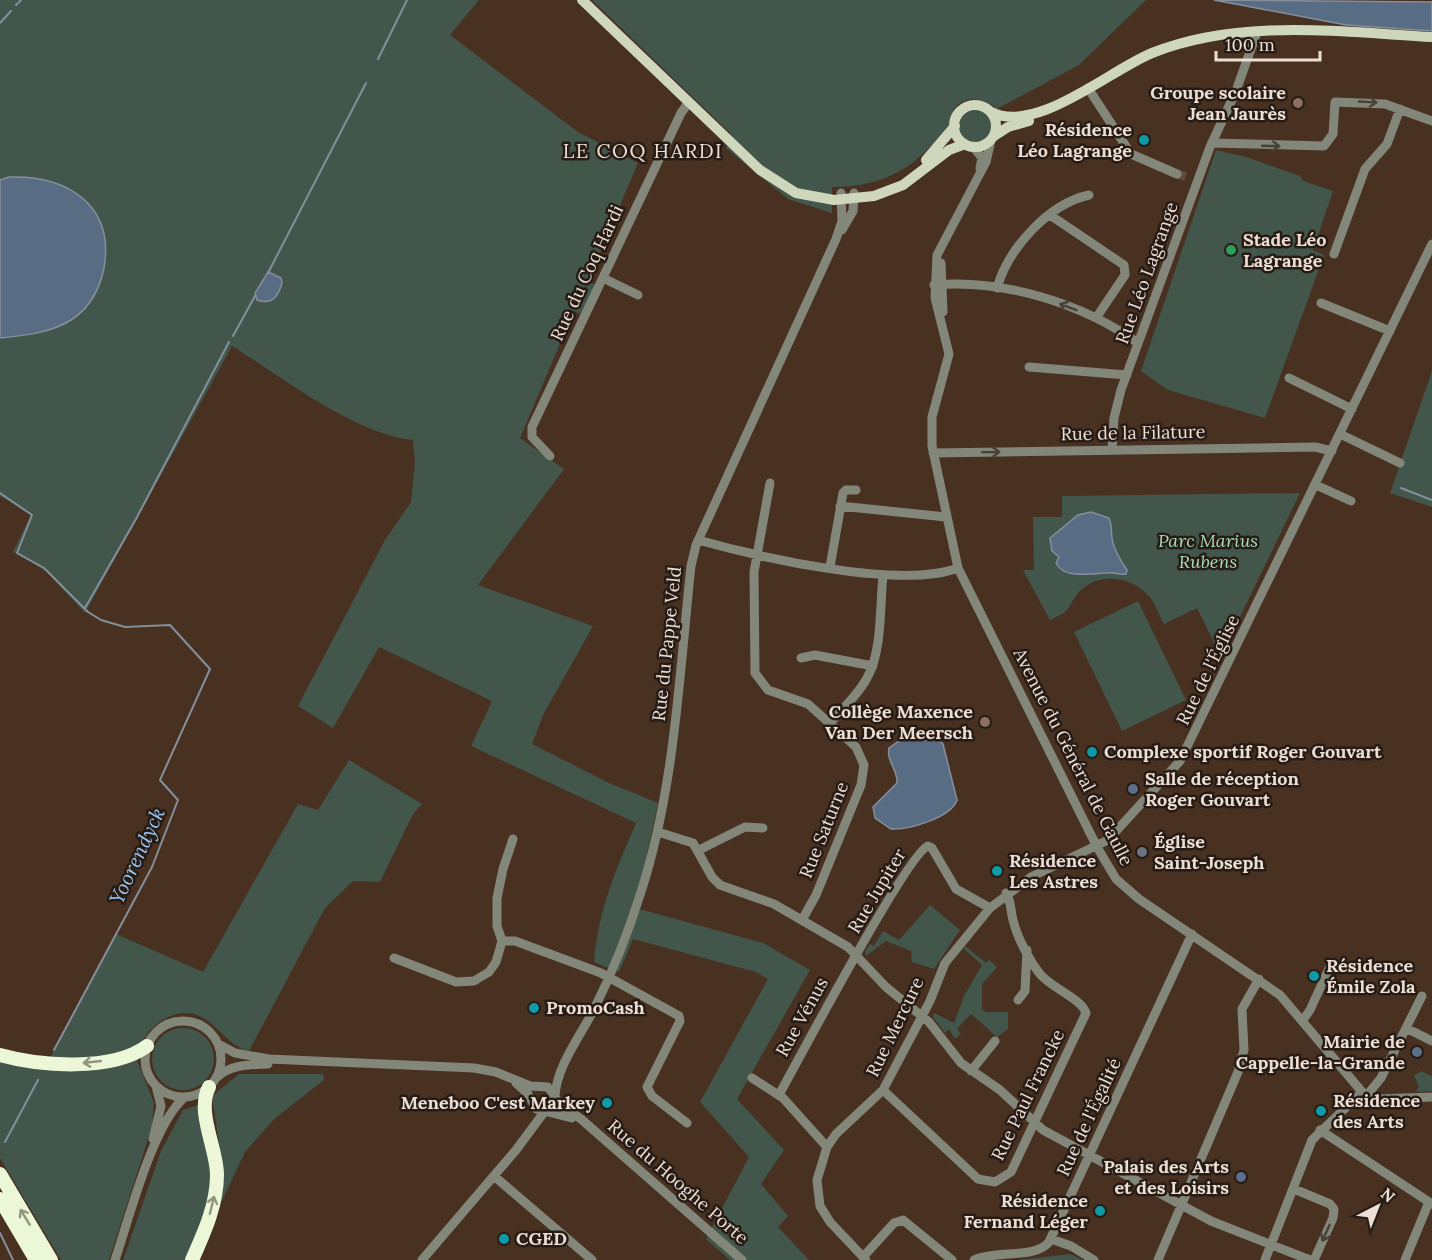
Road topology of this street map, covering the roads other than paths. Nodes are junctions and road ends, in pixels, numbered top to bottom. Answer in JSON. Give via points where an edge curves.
{"nodes":[{"id":1,"x":582,"y":0,"type":"edge"},
{"id":2,"x":1257,"y":32,"type":"junction"},
{"id":3,"x":1432,"y":37,"type":"edge"},
{"id":4,"x":1088,"y":88,"type":"junction"},
{"id":5,"x":1069,"y":100,"type":"junction"},
{"id":6,"x":689,"y":102,"type":"junction"},
{"id":7,"x":1400,"y":109,"type":"junction"},
{"id":8,"x":991,"y":112,"type":"junction"},
{"id":9,"x":1432,"y":121,"type":"edge"},
{"id":10,"x":955,"y":126,"type":"junction"},
{"id":11,"x":992,"y":138,"type":"junction"},
{"id":12,"x":1212,"y":143,"type":"junction"},
{"id":13,"x":969,"y":145,"type":"junction"},
{"id":14,"x":1177,"y":174,"type":"tunnel mouth"},
{"id":15,"x":1187,"y":177,"type":"tunnel mouth"},
{"id":16,"x":976,"y":179,"type":"junction"},
{"id":17,"x":1198,"y":182,"type":"junction"},
{"id":18,"x":1089,"y":195,"type":"dead end"},
{"id":19,"x":855,"y":196,"type":"junction"},
{"id":20,"x":841,"y":197,"type":"junction"},
{"id":21,"x":1050,"y":215,"type":"junction"},
{"id":22,"x":836,"y":239,"type":"junction"},
{"id":23,"x":1432,"y":244,"type":"edge"},
{"id":24,"x":1334,"y":254,"type":"dead end"},
{"id":25,"x":603,"y":278,"type":"junction"},
{"id":26,"x":938,"y":285,"type":"junction"},
{"id":27,"x":997,"y":288,"type":"junction"},
{"id":28,"x":638,"y":295,"type":"dead end"},
{"id":29,"x":1321,"y":303,"type":"dead end"},
{"id":30,"x":1096,"y":318,"type":"junction"},
{"id":31,"x":1390,"y":331,"type":"junction"},
{"id":32,"x":1138,"y":343,"type":"junction"},
{"id":33,"x":1029,"y":367,"type":"dead end"},
{"id":34,"x":1126,"y":375,"type":"junction"},
{"id":35,"x":1289,"y":378,"type":"dead end"},
{"id":36,"x":1352,"y":409,"type":"junction"},
{"id":37,"x":1340,"y":434,"type":"junction"},
{"id":38,"x":1112,"y":450,"type":"junction"},
{"id":39,"x":1332,"y":451,"type":"junction"},
{"id":40,"x":933,"y":453,"type":"junction"},
{"id":41,"x":550,"y":456,"type":"dead end"},
{"id":42,"x":1400,"y":463,"type":"dead end"},
{"id":43,"x":770,"y":483,"type":"dead end"},
{"id":44,"x":1316,"y":484,"type":"junction"},
{"id":45,"x":856,"y":490,"type":"dead end"},
{"id":46,"x":1351,"y":501,"type":"dead end"},
{"id":47,"x":840,"y":506,"type":"junction"},
{"id":48,"x":946,"y":517,"type":"junction"},
{"id":49,"x":698,"y":540,"type":"junction"},
{"id":50,"x":758,"y":554,"type":"junction"},
{"id":51,"x":830,"y":567,"type":"junction"},
{"id":52,"x":958,"y":568,"type":"junction"},
{"id":53,"x":883,"y":575,"type":"junction"},
{"id":54,"x":801,"y":658,"type":"dead end"},
{"id":55,"x":873,"y":666,"type":"junction"},
{"id":56,"x":830,"y":723,"type":"junction"},
{"id":57,"x":763,"y":828,"type":"dead end"},
{"id":58,"x":658,"y":832,"type":"junction"},
{"id":59,"x":513,"y":839,"type":"dead end"},
{"id":60,"x":1097,"y":847,"type":"junction"},
{"id":61,"x":699,"y":850,"type":"junction"},
{"id":62,"x":1006,"y":893,"type":"junction"},
{"id":63,"x":990,"y":908,"type":"junction"},
{"id":64,"x":802,"y":920,"type":"junction"},
{"id":65,"x":1192,"y":934,"type":"junction"},
{"id":66,"x":502,"y":941,"type":"junction"},
{"id":67,"x":1027,"y":950,"type":"junction"},
{"id":68,"x":856,"y":955,"type":"junction"},
{"id":69,"x":394,"y":958,"type":"dead end"},
{"id":70,"x":1332,"y":962,"type":"dead end"},
{"id":71,"x":609,"y":977,"type":"junction"},
{"id":72,"x":1259,"y":979,"type":"junction"},
{"id":73,"x":1422,"y":996,"type":"dead end"},
{"id":74,"x":1018,"y":1000,"type":"dead end"},
{"id":75,"x":922,"y":1015,"type":"junction"},
{"id":76,"x":1303,"y":1020,"type":"junction"},
{"id":77,"x":1406,"y":1028,"type":"junction"},
{"id":78,"x":995,"y":1041,"type":"dead end"},
{"id":79,"x":1432,"y":1041,"type":"edge"},
{"id":80,"x":218,"y":1044,"type":"junction"},
{"id":81,"x":147,"y":1046,"type":"junction"},
{"id":82,"x":0,"y":1055,"type":"edge"},
{"id":83,"x":310,"y":1062,"type":"junction"},
{"id":84,"x":565,"y":1063,"type":"junction"},
{"id":85,"x":971,"y":1071,"type":"junction"},
{"id":86,"x":502,"y":1074,"type":"junction"},
{"id":87,"x":752,"y":1078,"type":"dead end"},
{"id":88,"x":213,"y":1082,"type":"junction"},
{"id":89,"x":156,"y":1086,"type":"junction"},
{"id":90,"x":541,"y":1087,"type":"junction"},
{"id":91,"x":884,"y":1090,"type":"junction"},
{"id":92,"x":1364,"y":1094,"type":"junction"},
{"id":93,"x":778,"y":1095,"type":"junction"},
{"id":94,"x":185,"y":1097,"type":"junction"},
{"id":95,"x":555,"y":1097,"type":"junction"},
{"id":96,"x":1432,"y":1097,"type":"edge"},
{"id":97,"x":532,"y":1101,"type":"junction"},
{"id":98,"x":546,"y":1110,"type":"junction"},
{"id":99,"x":1034,"y":1123,"type":"junction"},
{"id":100,"x":687,"y":1124,"type":"dead end"},
{"id":101,"x":591,"y":1129,"type":"junction"},
{"id":102,"x":1320,"y":1130,"type":"junction"},
{"id":103,"x":527,"y":1135,"type":"junction"},
{"id":104,"x":827,"y":1147,"type":"junction"},
{"id":105,"x":1090,"y":1154,"type":"junction"},
{"id":106,"x":144,"y":1173,"type":"junction"},
{"id":107,"x":0,"y":1174,"type":"edge"},
{"id":108,"x":494,"y":1176,"type":"junction"},
{"id":109,"x":1294,"y":1189,"type":"junction"},
{"id":110,"x":0,"y":1199,"type":"edge"},
{"id":111,"x":1431,"y":1203,"type":"edge"},
{"id":112,"x":1181,"y":1206,"type":"junction"},
{"id":113,"x":0,"y":1208,"type":"edge"},
{"id":114,"x":1051,"y":1239,"type":"junction"},
{"id":115,"x":1270,"y":1245,"type":"junction"},
{"id":116,"x":865,"y":1259,"type":"edge"},
{"id":117,"x":26,"y":1260,"type":"edge"},
{"id":118,"x":36,"y":1260,"type":"edge"},
{"id":119,"x":51,"y":1260,"type":"edge"},
{"id":120,"x":115,"y":1260,"type":"edge"},
{"id":121,"x":192,"y":1260,"type":"edge"},
{"id":122,"x":422,"y":1260,"type":"edge"},
{"id":123,"x":592,"y":1260,"type":"edge"},
{"id":124,"x":742,"y":1260,"type":"edge"},
{"id":125,"x":952,"y":1260,"type":"edge"},
{"id":126,"x":974,"y":1260,"type":"edge"},
{"id":127,"x":1094,"y":1260,"type":"edge"},
{"id":128,"x":1158,"y":1260,"type":"edge"},
{"id":129,"x":1265,"y":1260,"type":"edge"},
{"id":130,"x":1271,"y":1260,"type":"edge"},
{"id":131,"x":1312,"y":1260,"type":"edge"},
{"id":132,"x":1405,"y":1260,"type":"edge"}],
"edges":[{"from":1,"to":6,"type":"main road"},
{"from":2,"to":3,"type":"main road"},
{"from":2,"to":4,"type":"main road","via":[[1211,37],[1163,49],[1125,65]]},
{"from":2,"to":12,"type":"street","name":"Rue Léo Lagrange"},
{"from":4,"to":5,"type":"main road"},
{"from":4,"to":14,"type":"street","via":[[1131,154]]},
{"from":5,"to":8,"type":"main road","via":[[1024,116],[1005,117]]},
{"from":5,"to":11,"type":"main road","via":[[1048,114],[1011,126]]},
{"from":6,"to":20,"type":"main road","via":[[768,171],[796,189]]},
{"from":6,"to":25,"type":"street","name":"Rue du Coq Hardi"},
{"from":7,"to":9,"type":"street"},
{"from":12,"to":7,"type":"street","one_way":true,"via":[[1321,147],[1333,136],[1335,102],[1380,103]]},
{"from":7,"to":24,"type":"street","via":[[1389,141],[1365,169]]},
{"from":8,"to":10,"type":"main road","via":[[981,106],[968,106],[958,113]]},
{"from":8,"to":11,"type":"main road","via":[[996,123]]},
{"from":10,"to":13,"type":"main road","via":[[957,136]]},
{"from":10,"to":19,"type":"main road","via":[[938,149],[907,174]]},
{"from":11,"to":13,"type":"main road","via":[[982,146]]},
{"from":11,"to":16,"type":"street","name":"Avenue du Général de Gaulle","via":[[986,162]]},
{"from":12,"to":17,"type":"street","name":"Rue Léo Lagrange"},
{"from":13,"to":16,"type":"street","via":[[982,160]]},
{"from":13,"to":19,"type":"main road","via":[[949,150],[903,185],[883,194]]},
{"from":15,"to":17,"type":"street"},
{"from":16,"to":26,"type":"street","name":"Avenue du Général de Gaulle","via":[[938,252]]},
{"from":17,"to":32,"type":"street","name":"Rue Léo Lagrange"},
{"from":18,"to":21,"type":"street"},
{"from":19,"to":20,"type":"main road"},
{"from":19,"to":22,"type":"street","name":"Rue du Pappe Veld","via":[[852,214]]},
{"from":20,"to":22,"type":"street","name":"Rue du Pappe Veld","via":[[842,221]]},
{"from":21,"to":27,"type":"street","via":[[1018,248]]},
{"from":21,"to":30,"type":"street","via":[[1124,265],[1125,275]]},
{"from":22,"to":49,"type":"street","name":"Rue du Pappe Veld"},
{"from":23,"to":31,"type":"street","name":"Rue de l'Église"},
{"from":25,"to":28,"type":"street"},
{"from":25,"to":41,"type":"street","name":"Rue du Coq Hardi","via":[[530,433]]},
{"from":26,"to":27,"type":"street"},
{"from":26,"to":40,"type":"street","name":"Avenue du Général de Gaulle","via":[[949,358],[932,417]]},
{"from":30,"to":27,"type":"street","one_way":true,"via":[[1050,300]]},
{"from":29,"to":31,"type":"street"},
{"from":30,"to":32,"type":"street"},
{"from":31,"to":36,"type":"street","name":"Rue de l'Église"},
{"from":32,"to":34,"type":"street","name":"Rue Léo Lagrange"},
{"from":33,"to":34,"type":"street"},
{"from":34,"to":38,"type":"street","name":"Rue Léo Lagrange","via":[[1115,412]]},
{"from":35,"to":36,"type":"street"},
{"from":36,"to":37,"type":"street","name":"Rue de l'Église"},
{"from":37,"to":39,"type":"street","name":"Rue de l'Église"},
{"from":37,"to":42,"type":"street"},
{"from":38,"to":39,"type":"street","name":"Rue de la Filature","via":[[1315,447]]},
{"from":40,"to":38,"type":"street","name":"Rue de la Filature","one_way":true},
{"from":39,"to":44,"type":"street","name":"Rue de l'Église"},
{"from":40,"to":48,"type":"street","name":"Avenue du Général de Gaulle"},
{"from":43,"to":50,"type":"street"},
{"from":44,"to":46,"type":"street"},
{"from":44,"to":60,"type":"street","name":"Rue de l'Église","via":[[1187,749],[1143,804]]},
{"from":45,"to":47,"type":"street","via":[[844,490]]},
{"from":47,"to":48,"type":"street"},
{"from":47,"to":51,"type":"street"},
{"from":48,"to":52,"type":"street","name":"Avenue du Général de Gaulle"},
{"from":49,"to":50,"type":"street"},
{"from":49,"to":58,"type":"street","name":"Rue du Pappe Veld","via":[[691,566],[671,762]]},
{"from":50,"to":51,"type":"street"},
{"from":50,"to":56,"type":"street","via":[[754,576],[757,677],[771,692],[805,702]]},
{"from":51,"to":53,"type":"street"},
{"from":52,"to":53,"type":"street","via":[[923,576]]},
{"from":52,"to":60,"type":"street","name":"Avenue du Général de Gaulle"},
{"from":53,"to":55,"type":"street"},
{"from":54,"to":55,"type":"street","via":[[815,655]]},
{"from":55,"to":56,"type":"street","via":[[860,689]]},
{"from":56,"to":64,"type":"street","name":"Rue Saturne","via":[[858,750],[864,765],[862,781]]},
{"from":57,"to":61,"type":"street","via":[[745,827]]},
{"from":58,"to":61,"type":"street","via":[[690,841]]},
{"from":58,"to":71,"type":"street","name":"Rue du Pappe Veld","via":[[638,903]]},
{"from":59,"to":66,"type":"street","via":[[498,892],[497,926]]},
{"from":60,"to":62,"type":"street","name":"Rue Mercure"},
{"from":60,"to":65,"type":"street","name":"Avenue du Général de Gaulle","via":[[1122,886]]},
{"from":61,"to":64,"type":"street","via":[[710,875],[720,885],[774,904]]},
{"from":62,"to":63,"type":"street","name":"Rue Mercure"},
{"from":62,"to":67,"type":"street","via":[[1013,922]]},
{"from":63,"to":68,"type":"street","name":"Rue Jupiter","via":[[954,886],[928,846],[909,864]]},
{"from":63,"to":75,"type":"street","name":"Rue Mercure","via":[[945,963]]},
{"from":64,"to":68,"type":"street"},
{"from":65,"to":72,"type":"street","name":"Avenue du Général de Gaulle"},
{"from":65,"to":105,"type":"street","name":"Rue de l'Égalité"},
{"from":66,"to":69,"type":"street","via":[[492,969],[470,982],[451,981]]},
{"from":66,"to":71,"type":"street","via":[[515,941]]},
{"from":67,"to":74,"type":"street","via":[[1025,991]]},
{"from":67,"to":99,"type":"street","name":"Rue Paul Francke","via":[[1044,979],[1082,1005],[1086,1012]]},
{"from":68,"to":75,"type":"street"},
{"from":68,"to":93,"type":"street","name":"Rue Vénus"},
{"from":70,"to":76,"type":"street"},
{"from":71,"to":84,"type":"street","name":"Rue du Pappe Veld"},
{"from":71,"to":100,"type":"street","via":[[680,1017],[647,1087],[652,1096]]},
{"from":72,"to":76,"type":"street","name":"Avenue du Général de Gaulle"},
{"from":72,"to":112,"type":"street","via":[[1242,1009],[1244,1050],[1240,1068]]},
{"from":73,"to":77,"type":"street"},
{"from":75,"to":85,"type":"street"},
{"from":75,"to":91,"type":"street","name":"Rue Mercure"},
{"from":76,"to":92,"type":"street","name":"Avenue du Général de Gaulle"},
{"from":77,"to":79,"type":"street"},
{"from":77,"to":92,"type":"street","via":[[1381,1077]]},
{"from":78,"to":85,"type":"street"},
{"from":80,"to":81,"type":"street","via":[[206,1028],[183,1020],[161,1027]]},
{"from":80,"to":83,"type":"street","via":[[250,1056]]},
{"from":80,"to":88,"type":"street","via":[[221,1064]]},
{"from":81,"to":82,"type":"highway","one_way":true,"via":[[126,1057],[83,1063],[37,1063]]},
{"from":81,"to":89,"type":"street","via":[[146,1069]]},
{"from":83,"to":86,"type":"street","via":[[474,1068]]},
{"from":83,"to":88,"type":"street","via":[[238,1065]]},
{"from":84,"to":90,"type":"street","name":"Rue du Pappe Veld"},
{"from":84,"to":95,"type":"street","name":"Rue du Pappe Veld"},
{"from":85,"to":99,"type":"street","via":[[997,1088]]},
{"from":86,"to":90,"type":"street"},
{"from":86,"to":97,"type":"street","via":[[521,1087]]},
{"from":87,"to":93,"type":"street"},
{"from":88,"to":94,"type":"street","via":[[197,1095]]},
{"from":121,"to":88,"type":"highway","one_way":true,"via":[[216,1187],[216,1162],[205,1104]]},
{"from":89,"to":94,"type":"street","via":[[171,1095]]},
{"from":89,"to":106,"type":"street","via":[[160,1110]]},
{"from":90,"to":95,"type":"street","via":[[552,1090]]},
{"from":90,"to":97,"type":"street"},
{"from":91,"to":99,"type":"street","name":"Rue Paul Francke","via":[[971,1174],[988,1183],[1011,1172]]},
{"from":91,"to":104,"type":"street","name":"Rue Mercure"},
{"from":92,"to":96,"type":"street","via":[[1378,1099]]},
{"from":92,"to":102,"type":"street"},
{"from":93,"to":104,"type":"street"},
{"from":94,"to":106,"type":"street","via":[[165,1126]]},
{"from":95,"to":98,"type":"street","via":[[553,1106]]},
{"from":95,"to":101,"type":"street","name":"Rue du Hooghe Porte"},
{"from":97,"to":98,"type":"street","via":[[537,1109]]},
{"from":97,"to":103,"type":"street"},
{"from":98,"to":101,"type":"street","name":"Rue du Hooghe Porte","via":[[564,1114]]},
{"from":98,"to":103,"type":"street"},
{"from":99,"to":105,"type":"street"},
{"from":101,"to":124,"type":"street","name":"Rue du Hooghe Porte"},
{"from":102,"to":109,"type":"street","via":[[1310,1143]]},
{"from":102,"to":111,"type":"street"},
{"from":103,"to":108,"type":"street"},
{"from":104,"to":116,"type":"street","name":"Rue Mercure","via":[[817,1180],[820,1206]]},
{"from":105,"to":112,"type":"street"},
{"from":105,"to":114,"type":"street","name":"Rue de l'Égalité"},
{"from":106,"to":120,"type":"street"},
{"from":119,"to":107,"type":"highway","one_way":true},
{"from":108,"to":122,"type":"street"},
{"from":108,"to":123,"type":"street"},
{"from":109,"to":115,"type":"street"},
{"from":109,"to":131,"type":"street","one_way":true,"via":[[1334,1209]]},
{"from":110,"to":118,"type":"highway"},
{"from":111,"to":132,"type":"street"},
{"from":112,"to":115,"type":"street"},
{"from":112,"to":128,"type":"street"},
{"from":113,"to":117,"type":"highway"},
{"from":114,"to":126,"type":"street","via":[[1040,1250],[992,1254]]},
{"from":114,"to":127,"type":"street"},
{"from":115,"to":129,"type":"street"},
{"from":115,"to":130,"type":"street"},
{"from":115,"to":131,"type":"street"},
{"from":116,"to":125,"type":"street","via":[[894,1223],[903,1220]]}]}
